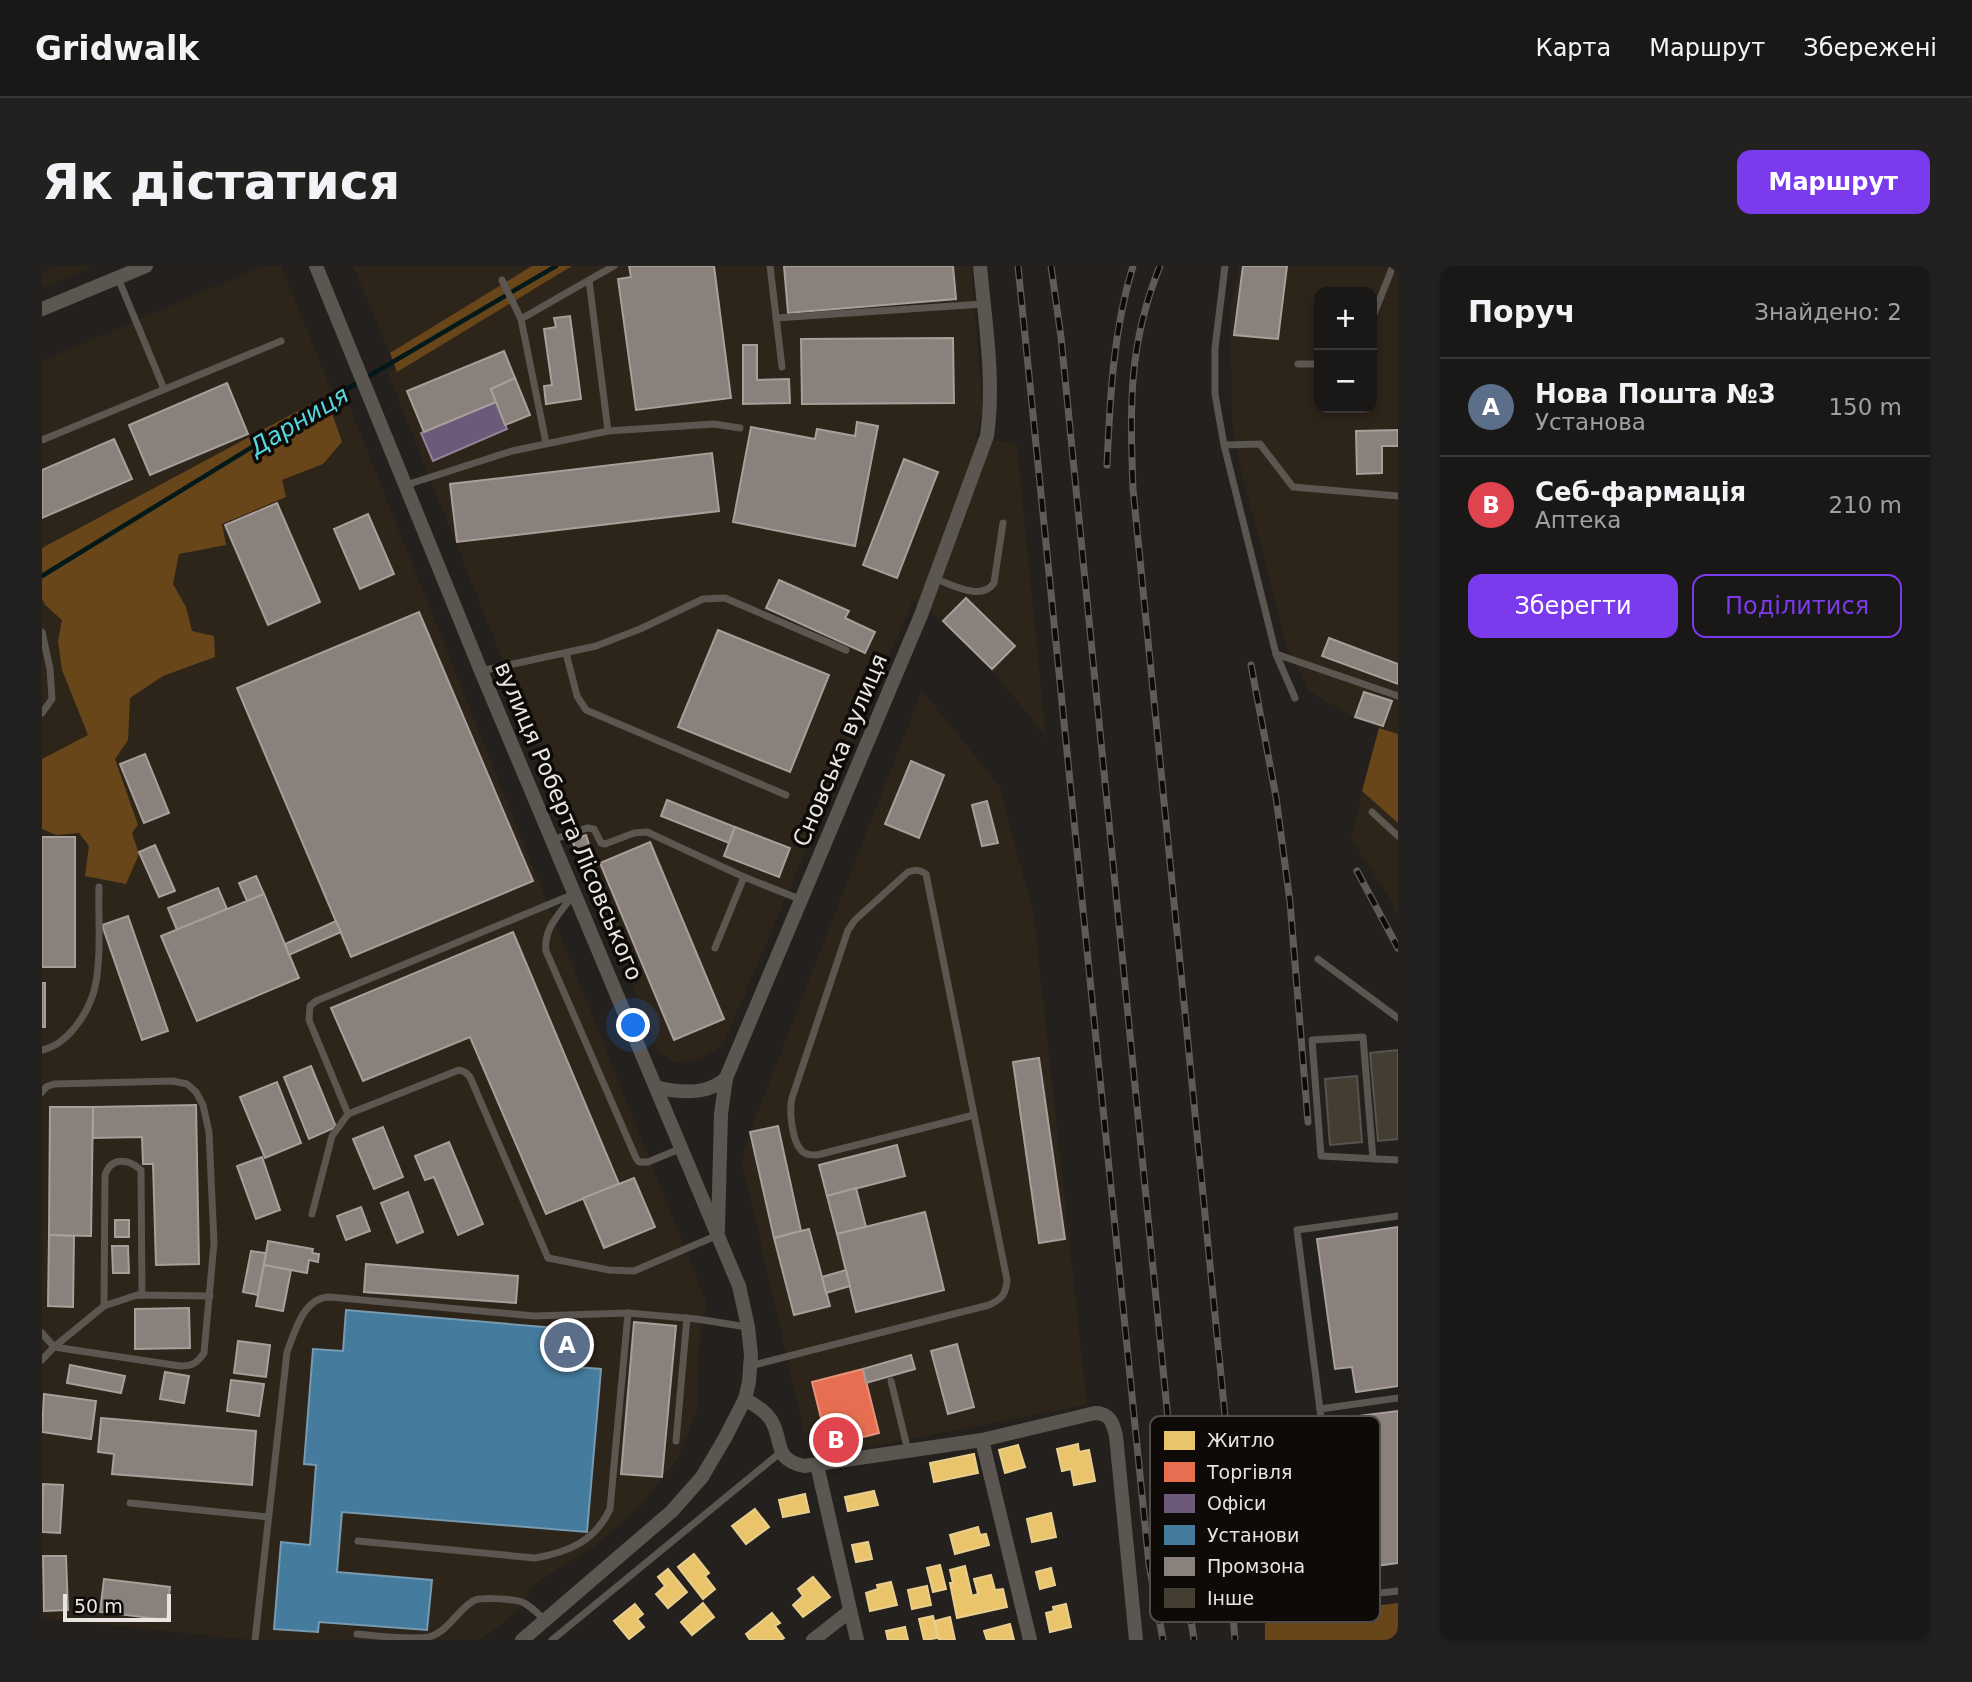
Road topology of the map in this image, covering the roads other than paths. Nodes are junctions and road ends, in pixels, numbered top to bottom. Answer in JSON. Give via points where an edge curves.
{"nodes":[{"id":1,"x":146,"y":266,"type":"edge"},
{"id":2,"x":316,"y":266,"type":"edge"},
{"id":3,"x":614,"y":266,"type":"edge"},
{"id":4,"x":771,"y":266,"type":"edge"},
{"id":5,"x":980,"y":266,"type":"edge"},
{"id":6,"x":1225,"y":266,"type":"edge"},
{"id":7,"x":1393,"y":266,"type":"edge"},
{"id":8,"x":118,"y":278,"type":"junction"},
{"id":9,"x":502,"y":280,"type":"dead end"},
{"id":10,"x":589,"y":280,"type":"junction"},
{"id":11,"x":983,"y":304,"type":"junction"},
{"id":12,"x":1377,"y":306,"type":"edge"},
{"id":13,"x":42,"y":309,"type":"edge"},
{"id":14,"x":776,"y":318,"type":"junction"},
{"id":15,"x":521,"y":319,"type":"junction"},
{"id":16,"x":281,"y":341,"type":"dead end"},
{"id":17,"x":1314,"y":363,"type":"edge"},
{"id":18,"x":1298,"y":364,"type":"dead end"},
{"id":19,"x":782,"y":367,"type":"dead end"},
{"id":20,"x":164,"y":389,"type":"junction"},
{"id":21,"x":740,"y":428,"type":"dead end"},
{"id":22,"x":608,"y":431,"type":"junction"},
{"id":23,"x":42,"y":440,"type":"edge"},
{"id":24,"x":546,"y":443,"type":"junction"},
{"id":25,"x":1224,"y":445,"type":"junction"},
{"id":26,"x":406,"y":485,"type":"junction"},
{"id":27,"x":1398,"y":496,"type":"edge"},
{"id":28,"x":1003,"y":523,"type":"dead end"},
{"id":29,"x":934,"y":579,"type":"junction"},
{"id":30,"x":42,"y":632,"type":"edge"},
{"id":31,"x":846,"y":650,"type":"dead end"},
{"id":32,"x":566,"y":653,"type":"junction"},
{"id":33,"x":1276,"y":654,"type":"junction"},
{"id":34,"x":481,"y":671,"type":"junction"},
{"id":35,"x":1398,"y":696,"type":"edge"},
{"id":36,"x":1295,"y":698,"type":"dead end"},
{"id":37,"x":42,"y":713,"type":"edge"},
{"id":38,"x":786,"y":795,"type":"dead end"},
{"id":39,"x":1372,"y":812,"type":"dead end"},
{"id":40,"x":1398,"y":836,"type":"edge"},
{"id":41,"x":552,"y":840,"type":"junction"},
{"id":42,"x":744,"y":877,"type":"junction"},
{"id":43,"x":99,"y":887,"type":"dead end"},
{"id":44,"x":575,"y":894,"type":"junction"},
{"id":45,"x":802,"y":901,"type":"junction"},
{"id":46,"x":715,"y":948,"type":"dead end"},
{"id":47,"x":1318,"y":959,"type":"dead end"},
{"id":48,"x":1398,"y":1018,"type":"edge"},
{"id":49,"x":42,"y":1050,"type":"edge"},
{"id":50,"x":726,"y":1078,"type":"junction"},
{"id":51,"x":656,"y":1087,"type":"junction"},
{"id":52,"x":42,"y":1093,"type":"edge"},
{"id":53,"x":348,"y":1114,"type":"junction"},
{"id":54,"x":974,"y":1115,"type":"junction"},
{"id":55,"x":682,"y":1148,"type":"junction"},
{"id":56,"x":1373,"y":1159,"type":"junction"},
{"id":57,"x":1398,"y":1160,"type":"edge"},
{"id":58,"x":312,"y":1214,"type":"dead end"},
{"id":59,"x":1398,"y":1216,"type":"edge"},
{"id":60,"x":718,"y":1235,"type":"junction"},
{"id":61,"x":142,"y":1295,"type":"junction"},
{"id":62,"x":209,"y":1296,"type":"junction"},
{"id":63,"x":104,"y":1306,"type":"junction"},
{"id":64,"x":628,"y":1313,"type":"junction"},
{"id":65,"x":687,"y":1318,"type":"junction"},
{"id":66,"x":748,"y":1328,"type":"junction"},
{"id":67,"x":42,"y":1333,"type":"edge"},
{"id":68,"x":54,"y":1347,"type":"junction"},
{"id":69,"x":42,"y":1360,"type":"edge"},
{"id":70,"x":750,"y":1367,"type":"junction"},
{"id":71,"x":891,"y":1381,"type":"dead end"},
{"id":72,"x":1398,"y":1398,"type":"edge"},
{"id":73,"x":745,"y":1399,"type":"junction"},
{"id":74,"x":1320,"y":1409,"type":"junction"},
{"id":75,"x":1321,"y":1416,"type":"edge"},
{"id":76,"x":982,"y":1440,"type":"junction"},
{"id":77,"x":676,"y":1441,"type":"dead end"},
{"id":78,"x":908,"y":1451,"type":"junction"},
{"id":79,"x":781,"y":1452,"type":"junction"},
{"id":80,"x":817,"y":1465,"type":"junction"},
{"id":81,"x":130,"y":1503,"type":"dead end"},
{"id":82,"x":268,"y":1517,"type":"junction"},
{"id":83,"x":358,"y":1541,"type":"dead end"},
{"id":84,"x":1398,"y":1591,"type":"edge"},
{"id":85,"x":1380,"y":1593,"type":"edge"},
{"id":86,"x":850,"y":1611,"type":"junction"},
{"id":87,"x":546,"y":1621,"type":"junction"},
{"id":88,"x":358,"y":1634,"type":"dead end"},
{"id":89,"x":255,"y":1640,"type":"edge"},
{"id":90,"x":522,"y":1640,"type":"edge"},
{"id":91,"x":552,"y":1640,"type":"edge"},
{"id":92,"x":813,"y":1640,"type":"edge"},
{"id":93,"x":857,"y":1640,"type":"edge"},
{"id":94,"x":1030,"y":1640,"type":"edge"},
{"id":95,"x":1136,"y":1640,"type":"edge"}],
"edges":[{"from":1,"to":8,"type":"street"},
{"from":2,"to":26,"type":"street","name":"вулиця Роберта Лісовського"},
{"from":3,"to":10,"type":"lane"},
{"from":4,"to":14,"type":"lane"},
{"from":5,"to":11,"type":"street","name":"Сновська вулиця"},
{"from":6,"to":25,"type":"lane","via":[[1215,348],[1215,394]]},
{"from":7,"to":12,"type":"lane"},
{"from":8,"to":13,"type":"street"},
{"from":8,"to":20,"type":"lane"},
{"from":9,"to":15,"type":"lane"},
{"from":10,"to":15,"type":"lane"},
{"from":10,"to":22,"type":"lane"},
{"from":11,"to":14,"type":"lane"},
{"from":11,"to":29,"type":"street","name":"Сновська вулиця","via":[[991,389],[988,436]]},
{"from":14,"to":19,"type":"lane"},
{"from":15,"to":24,"type":"lane"},
{"from":16,"to":20,"type":"lane"},
{"from":17,"to":18,"type":"lane"},
{"from":20,"to":23,"type":"lane"},
{"from":21,"to":22,"type":"lane","via":[[714,424]]},
{"from":22,"to":24,"type":"lane"},
{"from":24,"to":26,"type":"lane"},
{"from":25,"to":27,"type":"lane","via":[[1260,444],[1293,487]]},
{"from":25,"to":33,"type":"lane"},
{"from":26,"to":34,"type":"street","name":"вулиця Роберта Лісовського"},
{"from":28,"to":29,"type":"lane","via":[[990,589],[973,592]]},
{"from":29,"to":45,"type":"street","name":"Сновська вулиця"},
{"from":30,"to":37,"type":"lane","via":[[52,699]]},
{"from":31,"to":32,"type":"lane","via":[[725,598],[714,598],[596,646]]},
{"from":32,"to":34,"type":"lane"},
{"from":32,"to":38,"type":"lane","via":[[577,696],[586,710]]},
{"from":33,"to":35,"type":"lane"},
{"from":33,"to":36,"type":"lane"},
{"from":34,"to":41,"type":"street","name":"вулиця Роберта Лісовського"},
{"from":39,"to":40,"type":"lane"},
{"from":41,"to":42,"type":"lane","via":[[587,828],[594,829],[605,844],[647,832]]},
{"from":41,"to":44,"type":"street","name":"вулиця Роберта Лісовського"},
{"from":42,"to":45,"type":"lane"},
{"from":42,"to":46,"type":"lane"},
{"from":43,"to":49,"type":"lane","via":[[94,992],[78,1025],[53,1048]]},
{"from":44,"to":51,"type":"street","name":"вулиця Роберта Лісовського"},
{"from":44,"to":53,"type":"lane","via":[[310,1006],[309,1020]]},
{"from":44,"to":55,"type":"lane","via":[[548,929],[547,951],[636,1158],[648,1162]]},
{"from":45,"to":50,"type":"street","name":"Сновська вулиця"},
{"from":47,"to":48,"type":"lane"},
{"from":50,"to":51,"type":"street","via":[[701,1090]]},
{"from":50,"to":60,"type":"street","name":"Сновська вулиця"},
{"from":51,"to":55,"type":"street","name":"вулиця Роберта Лісовського"},
{"from":52,"to":62,"type":"lane","via":[[54,1084],[173,1081],[196,1092],[209,1132],[215,1243]]},
{"from":53,"to":58,"type":"lane","via":[[332,1136]]},
{"from":53,"to":60,"type":"lane","via":[[452,1072],[465,1072],[548,1258],[634,1271]]},
{"from":54,"to":54,"type":"lane","via":[[926,874],[914,870],[848,930],[792,1098],[793,1126],[801,1151],[817,1154]]},
{"from":54,"to":70,"type":"lane","via":[[1007,1280],[1007,1292],[999,1301]]},
{"from":55,"to":60,"type":"street","name":"вулиця Роберта Лісовського"},
{"from":56,"to":56,"type":"lane","via":[[1321,1156],[1312,1041],[1363,1037]]},
{"from":56,"to":57,"type":"lane"},
{"from":59,"to":74,"type":"lane","via":[[1297,1230]]},
{"from":60,"to":66,"type":"street","name":"вулиця Роберта Лісовського","via":[[739,1286]]},
{"from":61,"to":62,"type":"lane"},
{"from":61,"to":63,"type":"lane"},
{"from":61,"to":63,"type":"lane","via":[[141,1170],[127,1161],[115,1161],[104,1175]]},
{"from":62,"to":68,"type":"lane","via":[[204,1353],[191,1366]]},
{"from":63,"to":68,"type":"lane"},
{"from":64,"to":65,"type":"lane"},
{"from":64,"to":82,"type":"lane","via":[[534,1316],[330,1297],[318,1300],[303,1314],[287,1352]]},
{"from":64,"to":83,"type":"lane","via":[[610,1509],[594,1535],[578,1545],[535,1558]]},
{"from":65,"to":66,"type":"lane"},
{"from":65,"to":77,"type":"lane"},
{"from":66,"to":70,"type":"street","name":"вулиця Роберта Лісовського"},
{"from":67,"to":68,"type":"lane"},
{"from":68,"to":69,"type":"lane"},
{"from":70,"to":73,"type":"street","name":"вулиця Роберта Лісовського"},
{"from":71,"to":78,"type":"lane"},
{"from":72,"to":74,"type":"lane"},
{"from":73,"to":79,"type":"street","via":[[772,1421]]},
{"from":73,"to":87,"type":"street","name":"вулиця Роберта Лісовського","via":[[702,1477],[672,1511]]},
{"from":74,"to":75,"type":"lane"},
{"from":76,"to":78,"type":"street"},
{"from":76,"to":94,"type":"street"},
{"from":76,"to":95,"type":"street","via":[[1095,1413],[1112,1422]]},
{"from":78,"to":80,"type":"street"},
{"from":79,"to":80,"type":"street","via":[[792,1463]]},
{"from":79,"to":91,"type":"lane"},
{"from":80,"to":86,"type":"street"},
{"from":81,"to":82,"type":"lane"},
{"from":82,"to":89,"type":"lane"},
{"from":84,"to":85,"type":"lane"},
{"from":86,"to":92,"type":"street"},
{"from":86,"to":93,"type":"street"},
{"from":87,"to":88,"type":"lane","via":[[516,1600],[480,1599],[430,1637]]},
{"from":87,"to":90,"type":"street","name":"вулиця Роберта Лісовського"}]}
